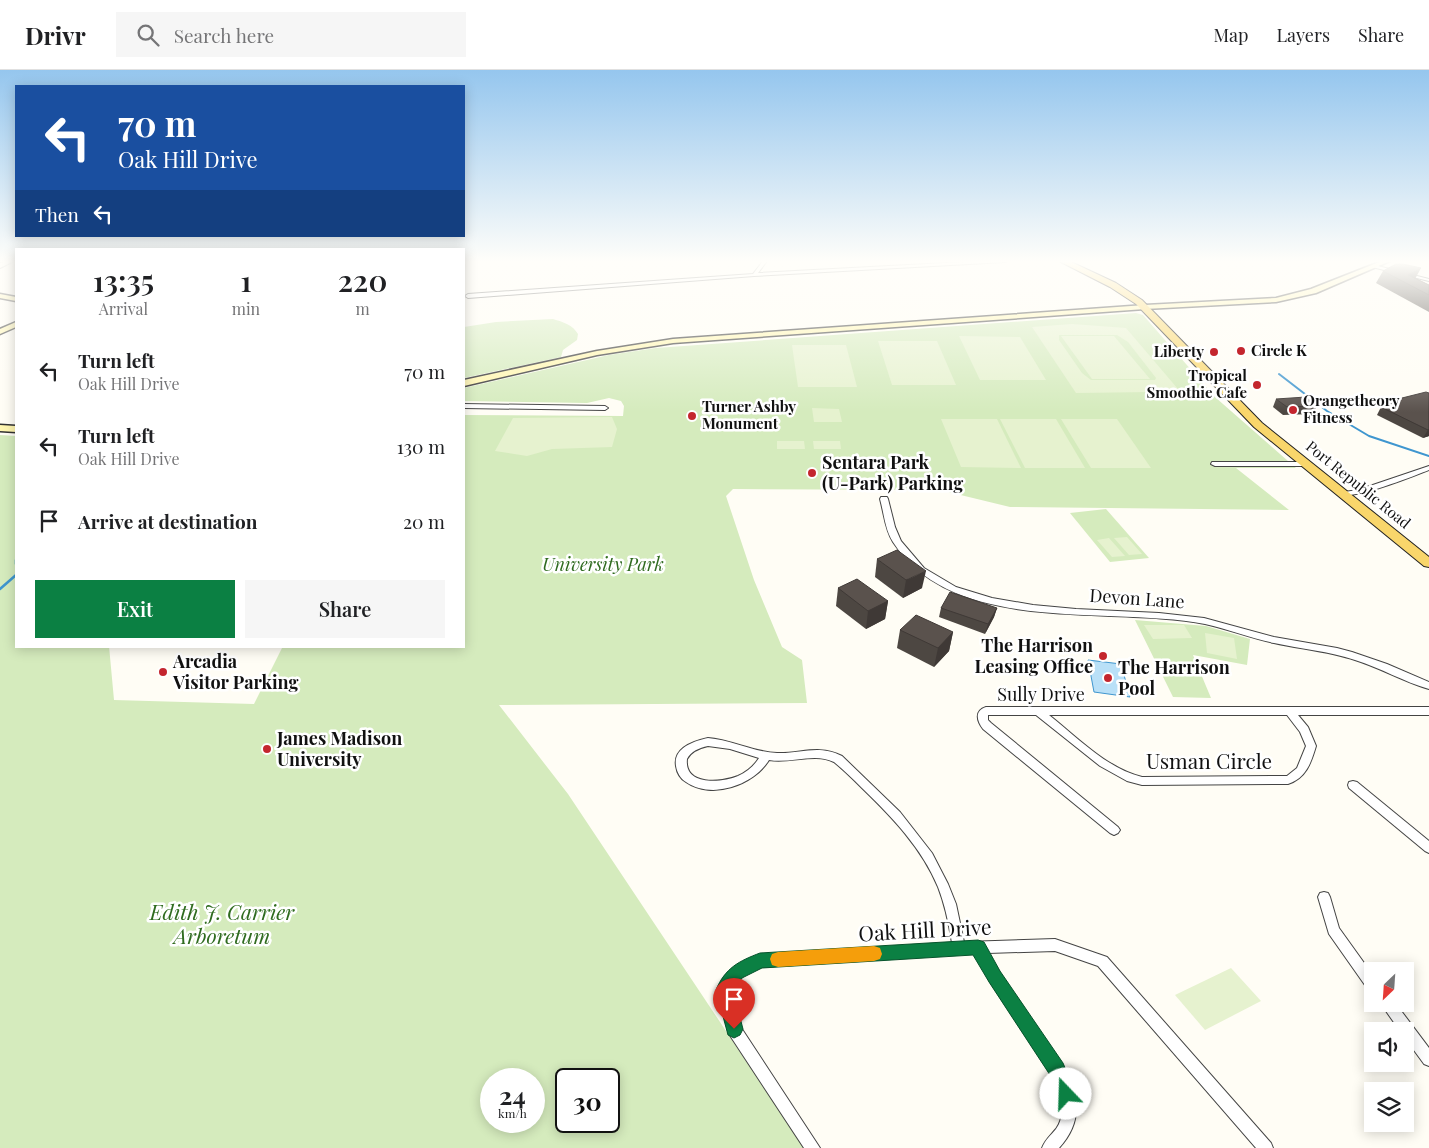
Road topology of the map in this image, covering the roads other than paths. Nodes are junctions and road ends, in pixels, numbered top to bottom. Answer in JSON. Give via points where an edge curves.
{"nodes":[{"id":1,"x":1085,"y":311,"type":"edge"},
{"id":2,"x":1149,"y":311,"type":"edge"},
{"id":3,"x":15,"y":324,"type":"edge"},
{"id":4,"x":15,"y":329,"type":"edge"},
{"id":5,"x":0,"y":332,"type":"edge"},
{"id":6,"x":0,"y":336,"type":"edge"},
{"id":7,"x":465,"y":382,"type":"edge"},
{"id":8,"x":465,"y":406,"type":"edge"},
{"id":9,"x":605,"y":408,"type":"dead end"},
{"id":10,"x":0,"y":428,"type":"edge"},
{"id":11,"x":15,"y":430,"type":"edge"},
{"id":12,"x":1214,"y":464,"type":"dead end"},
{"id":13,"x":1305,"y":464,"type":"junction"},
{"id":14,"x":1429,"y":468,"type":"edge"},
{"id":15,"x":1344,"y":494,"type":"junction"},
{"id":16,"x":884,"y":499,"type":"dead end"},
{"id":17,"x":1429,"y":563,"type":"edge"},
{"id":18,"x":1429,"y":686,"type":"edge"},
{"id":19,"x":1290,"y":711,"type":"junction"},
{"id":20,"x":1429,"y":711,"type":"edge"},
{"id":21,"x":1039,"y":712,"type":"junction"},
{"id":22,"x":766,"y":756,"type":"junction"},
{"id":23,"x":1354,"y":785,"type":"dead end"},
{"id":24,"x":1114,"y":830,"type":"dead end"},
{"id":25,"x":1429,"y":848,"type":"edge"},
{"id":26,"x":1324,"y":897,"type":"dead end"},
{"id":27,"x":978,"y":947,"type":"junction"},
{"id":28,"x":959,"y":948,"type":"junction"},
{"id":29,"x":1364,"y":973,"type":"edge"},
{"id":30,"x":1394,"y":1012,"type":"edge"},
{"id":31,"x":1429,"y":1058,"type":"edge"},
{"id":32,"x":814,"y":1148,"type":"edge"},
{"id":33,"x":1049,"y":1148,"type":"edge"},
{"id":34,"x":1266,"y":1148,"type":"edge"}],
"edges":[{"from":1,"to":7,"type":"main road","via":[[673,341],[597,353]]},
{"from":2,"to":13,"type":"main road","name":"Port Republic Road","via":[[1243,411]]},
{"from":3,"to":5,"type":"main road"},
{"from":4,"to":6,"type":"main road"},
{"from":8,"to":9,"type":"street"},
{"from":10,"to":11,"type":"main road"},
{"from":12,"to":13,"type":"street"},
{"from":13,"to":15,"type":"main road","name":"Port Republic Road"},
{"from":14,"to":15,"type":"street"},
{"from":15,"to":17,"type":"main road","name":"Port Republic Road"},
{"from":16,"to":18,"type":"street","name":"Devon Lane","via":[[894,536],[906,555],[938,580],[976,597],[1032,608],[1210,622],[1276,641],[1355,656]]},
{"from":19,"to":20,"type":"street","name":"Sully Drive"},
{"from":19,"to":21,"type":"street","name":"Sully Drive"},
{"from":19,"to":21,"type":"street","name":"Usman Circle","via":[[1311,746],[1298,776],[1288,780],[1142,782],[1116,772]]},
{"from":21,"to":24,"type":"street","name":"Sully Drive","via":[[986,711],[982,721]]},
{"from":22,"to":22,"type":"street","via":[[751,773],[722,784],[694,782],[681,766],[687,751],[705,743],[718,743]]},
{"from":22,"to":28,"type":"street","via":[[815,753],[832,756],[888,806],[909,829],[939,876],[951,906]]},
{"from":23,"to":25,"type":"street"},
{"from":26,"to":29,"type":"street","via":[[1333,930]]},
{"from":27,"to":28,"type":"street","name":"Oak Hill Drive"},
{"from":27,"to":33,"type":"street","via":[[1064,1085],[1067,1122],[1064,1131]]},
{"from":27,"to":34,"type":"street","name":"Oak Hill Drive","via":[[1055,945],[1102,961]]},
{"from":28,"to":32,"type":"street","name":"Oak Hill Drive","via":[[760,961],[736,972],[724,990],[734,1029]]},
{"from":30,"to":31,"type":"street"}]}
